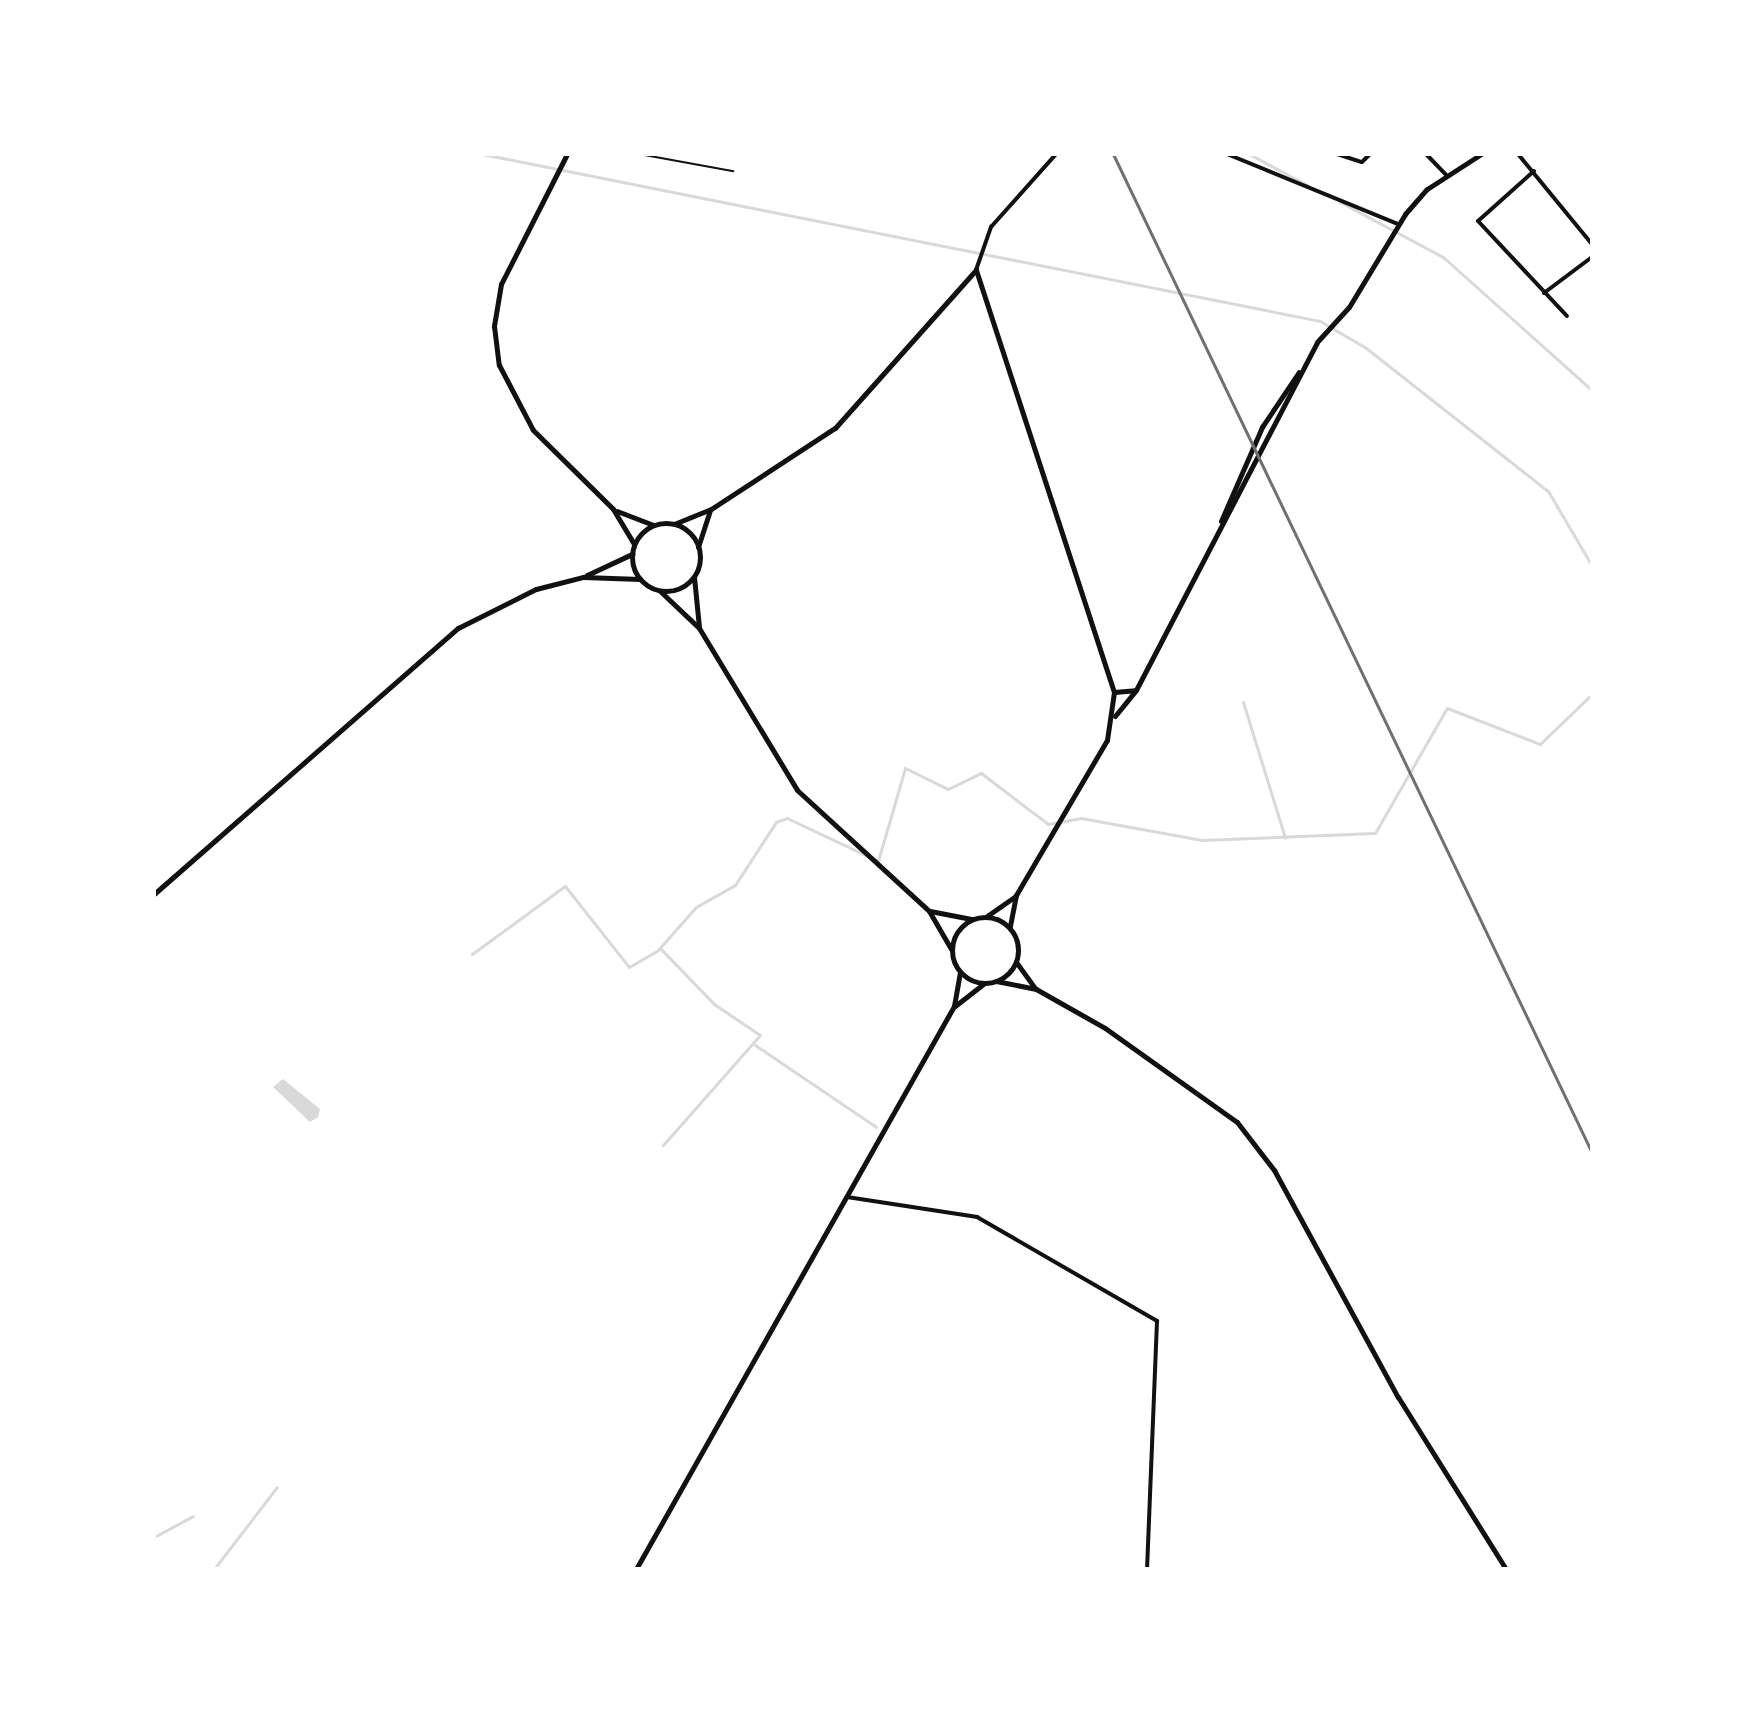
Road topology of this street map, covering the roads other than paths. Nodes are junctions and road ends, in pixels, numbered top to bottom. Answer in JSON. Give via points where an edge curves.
{"nodes":[{"id":1,"x":567,"y":154,"type":"edge"},
{"id":2,"x":1056,"y":154,"type":"edge"},
{"id":3,"x":1227,"y":154,"type":"edge"},
{"id":4,"x":1337,"y":154,"type":"edge"},
{"id":5,"x":1370,"y":154,"type":"edge"},
{"id":6,"x":1426,"y":154,"type":"edge"},
{"id":7,"x":1481,"y":154,"type":"edge"},
{"id":8,"x":1518,"y":154,"type":"edge"},
{"id":9,"x":1534,"y":171,"type":"junction"},
{"id":10,"x":1446,"y":175,"type":"junction"},
{"id":11,"x":1398,"y":224,"type":"junction"},
{"id":12,"x":1592,"y":244,"type":"edge"},
{"id":13,"x":1592,"y":257,"type":"edge"},
{"id":14,"x":977,"y":266,"type":"junction"},
{"id":15,"x":1544,"y":293,"type":"junction"},
{"id":16,"x":1567,"y":316,"type":"dead end"},
{"id":17,"x":613,"y":509,"type":"junction"},
{"id":18,"x":711,"y":509,"type":"junction"},
{"id":19,"x":674,"y":524,"type":"junction"},
{"id":20,"x":654,"y":526,"type":"junction"},
{"id":21,"x":634,"y":544,"type":"junction"},
{"id":22,"x":698,"y":547,"type":"junction"},
{"id":23,"x":632,"y":553,"type":"junction"},
{"id":24,"x":583,"y":577,"type":"junction"},
{"id":25,"x":694,"y":577,"type":"junction"},
{"id":26,"x":640,"y":579,"type":"junction"},
{"id":27,"x":660,"y":591,"type":"junction"},
{"id":28,"x":699,"y":628,"type":"junction"},
{"id":29,"x":1136,"y":690,"type":"junction"},
{"id":30,"x":1114,"y":692,"type":"junction"},
{"id":31,"x":1114,"y":717,"type":"junction"},
{"id":32,"x":154,"y":894,"type":"edge"},
{"id":33,"x":1016,"y":895,"type":"junction"},
{"id":34,"x":929,"y":911,"type":"junction"},
{"id":35,"x":987,"y":916,"type":"junction"},
{"id":36,"x":971,"y":919,"type":"junction"},
{"id":37,"x":1010,"y":927,"type":"junction"},
{"id":38,"x":951,"y":949,"type":"junction"},
{"id":39,"x":1016,"y":962,"type":"junction"},
{"id":40,"x":960,"y":973,"type":"junction"},
{"id":41,"x":996,"y":981,"type":"junction"},
{"id":42,"x":984,"y":983,"type":"junction"},
{"id":43,"x":1036,"y":989,"type":"junction"},
{"id":44,"x":954,"y":1006,"type":"junction"},
{"id":45,"x":847,"y":1197,"type":"junction"},
{"id":46,"x":636,"y":1569,"type":"edge"},
{"id":47,"x":1147,"y":1569,"type":"edge"},
{"id":48,"x":1506,"y":1569,"type":"edge"}],
"edges":[{"from":1,"to":17,"type":"main road","via":[[528,220],[501,284],[494,326],[499,365],[533,430]]},
{"from":2,"to":14,"type":"street","via":[[984,238]]},
{"from":3,"to":11,"type":"street"},
{"from":4,"to":5,"type":"street","via":[[1362,162]]},
{"from":6,"to":10,"type":"street"},
{"from":7,"to":10,"type":"main road"},
{"from":8,"to":9,"type":"street"},
{"from":9,"to":12,"type":"street"},
{"from":9,"to":15,"type":"street","via":[[1478,221]]},
{"from":10,"to":11,"type":"main road"},
{"from":11,"to":29,"type":"main road","via":[[1349,307],[1317,342],[1262,427],[1215,539]]},
{"from":13,"to":15,"type":"street"},
{"from":14,"to":18,"type":"main road","via":[[835,428]]},
{"from":14,"to":30,"type":"main road"},
{"from":15,"to":16,"type":"street"},
{"from":17,"to":20,"type":"main road"},
{"from":17,"to":21,"type":"main road"},
{"from":18,"to":19,"type":"main road"},
{"from":18,"to":22,"type":"main road"},
{"from":19,"to":20,"type":"main road"},
{"from":19,"to":22,"type":"main road"},
{"from":20,"to":21,"type":"main road"},
{"from":21,"to":23,"type":"main road"},
{"from":22,"to":25,"type":"main road"},
{"from":23,"to":24,"type":"main road"},
{"from":23,"to":26,"type":"main road"},
{"from":24,"to":26,"type":"main road"},
{"from":24,"to":32,"type":"main road","via":[[524,594],[458,628]]},
{"from":25,"to":27,"type":"main road"},
{"from":25,"to":28,"type":"main road"},
{"from":26,"to":27,"type":"main road"},
{"from":27,"to":28,"type":"main road"},
{"from":28,"to":34,"type":"main road","via":[[797,790]]},
{"from":29,"to":30,"type":"main road"},
{"from":29,"to":31,"type":"main road"},
{"from":30,"to":31,"type":"main road"},
{"from":31,"to":33,"type":"main road","via":[[1107,740]]},
{"from":33,"to":35,"type":"main road"},
{"from":33,"to":37,"type":"main road"},
{"from":34,"to":36,"type":"main road"},
{"from":34,"to":38,"type":"main road"},
{"from":35,"to":36,"type":"main road"},
{"from":35,"to":37,"type":"main road"},
{"from":36,"to":38,"type":"main road"},
{"from":37,"to":39,"type":"main road"},
{"from":38,"to":40,"type":"main road"},
{"from":39,"to":41,"type":"main road"},
{"from":39,"to":43,"type":"main road"},
{"from":40,"to":42,"type":"main road"},
{"from":40,"to":44,"type":"main road"},
{"from":41,"to":42,"type":"main road"},
{"from":41,"to":43,"type":"main road"},
{"from":42,"to":44,"type":"main road"},
{"from":43,"to":48,"type":"main road","via":[[1105,1028],[1237,1122],[1274,1170],[1398,1397]]},
{"from":44,"to":45,"type":"main road"},
{"from":45,"to":46,"type":"main road"},
{"from":45,"to":47,"type":"street","via":[[977,1217],[1157,1321]]}]}
